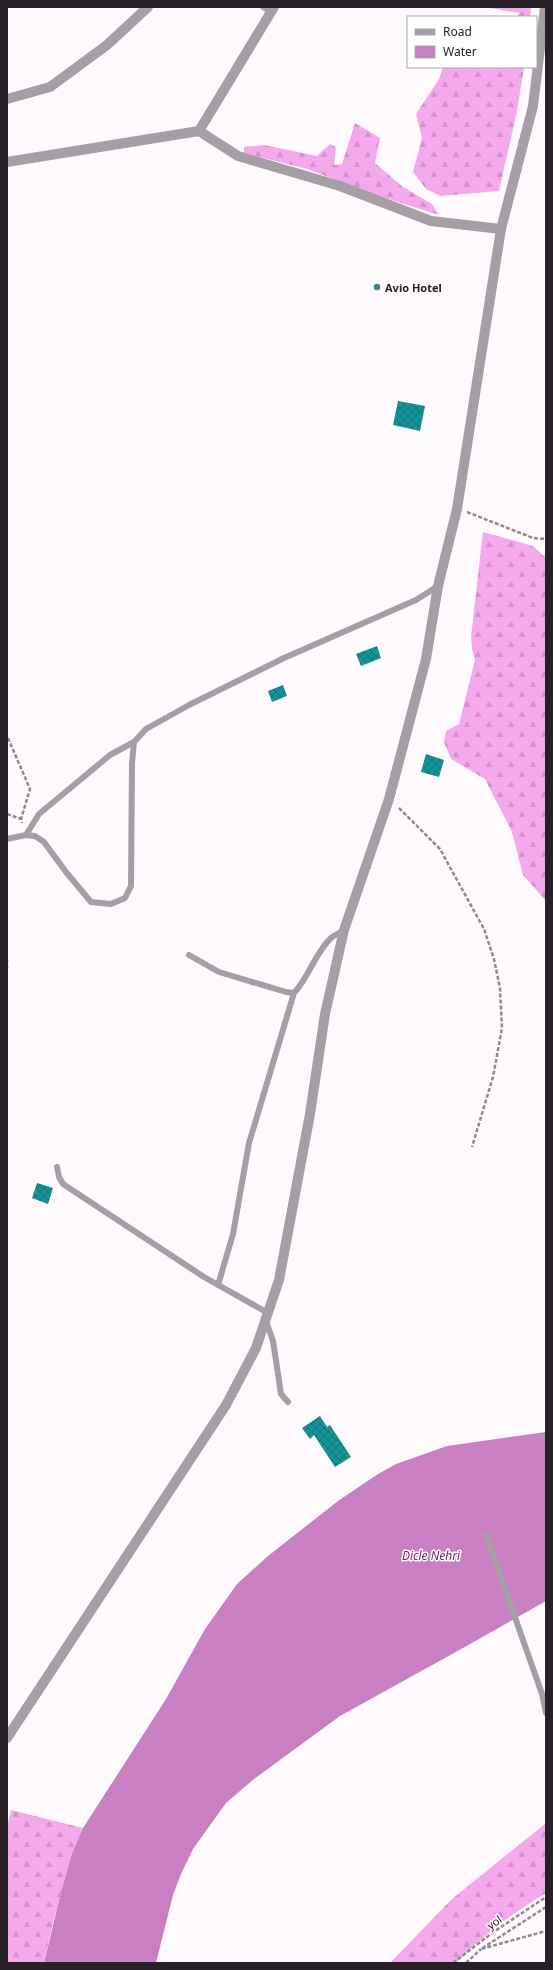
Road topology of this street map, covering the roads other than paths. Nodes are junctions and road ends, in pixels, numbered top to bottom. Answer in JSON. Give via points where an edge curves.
{"nodes":[{"id":1,"x":148,"y":7,"type":"edge"},
{"id":2,"x":545,"y":7,"type":"edge"},
{"id":3,"x":269,"y":9,"type":"edge"},
{"id":4,"x":7,"y":99,"type":"edge"},
{"id":5,"x":199,"y":131,"type":"junction"},
{"id":6,"x":7,"y":162,"type":"edge"},
{"id":7,"x":501,"y":229,"type":"junction"},
{"id":8,"x":438,"y":586,"type":"junction"},
{"id":9,"x":134,"y":742,"type":"junction"},
{"id":10,"x":26,"y":835,"type":"junction"},
{"id":11,"x":7,"y":839,"type":"edge"},
{"id":12,"x":344,"y":930,"type":"junction"},
{"id":13,"x":189,"y":955,"type":"dead end"},
{"id":14,"x":294,"y":993,"type":"junction"},
{"id":15,"x":58,"y":1167,"type":"dead end"},
{"id":16,"x":218,"y":1285,"type":"junction"},
{"id":17,"x":267,"y":1316,"type":"junction"},
{"id":18,"x":288,"y":1402,"type":"dead end"},
{"id":19,"x":486,"y":1535,"type":"dead end"},
{"id":20,"x":546,"y":1713,"type":"edge"},
{"id":21,"x":7,"y":1738,"type":"edge"}],
"edges":[{"from":1,"to":4,"type":"street","via":[[107,45],[50,87]]},
{"from":2,"to":7,"type":"street","via":[[533,106]]},
{"from":3,"to":5,"type":"street"},
{"from":5,"to":6,"type":"street"},
{"from":5,"to":7,"type":"street","via":[[238,156],[340,186],[431,221]]},
{"from":7,"to":8,"type":"street","via":[[457,508]]},
{"from":8,"to":9,"type":"lane","via":[[416,600],[284,658],[190,705],[146,729]]},
{"from":8,"to":12,"type":"street","via":[[426,659],[390,799]]},
{"from":9,"to":10,"type":"lane","via":[[110,755],[39,814]]},
{"from":9,"to":10,"type":"lane","via":[[130,886],[125,898],[111,904],[91,902],[44,842],[35,836]]},
{"from":10,"to":11,"type":"lane"},
{"from":12,"to":14,"type":"lane","via":[[324,946]]},
{"from":12,"to":17,"type":"street","via":[[325,1014],[310,1114],[279,1280]]},
{"from":13,"to":14,"type":"lane","via":[[219,972]]},
{"from":14,"to":16,"type":"lane","via":[[249,1143],[233,1234]]},
{"from":15,"to":16,"type":"lane","via":[[63,1184]]},
{"from":16,"to":17,"type":"lane"},
{"from":17,"to":18,"type":"lane","via":[[281,1394]]},
{"from":17,"to":21,"type":"street","via":[[256,1348],[226,1405]]},
{"from":19,"to":20,"type":"lane","via":[[542,1694]]}]}
